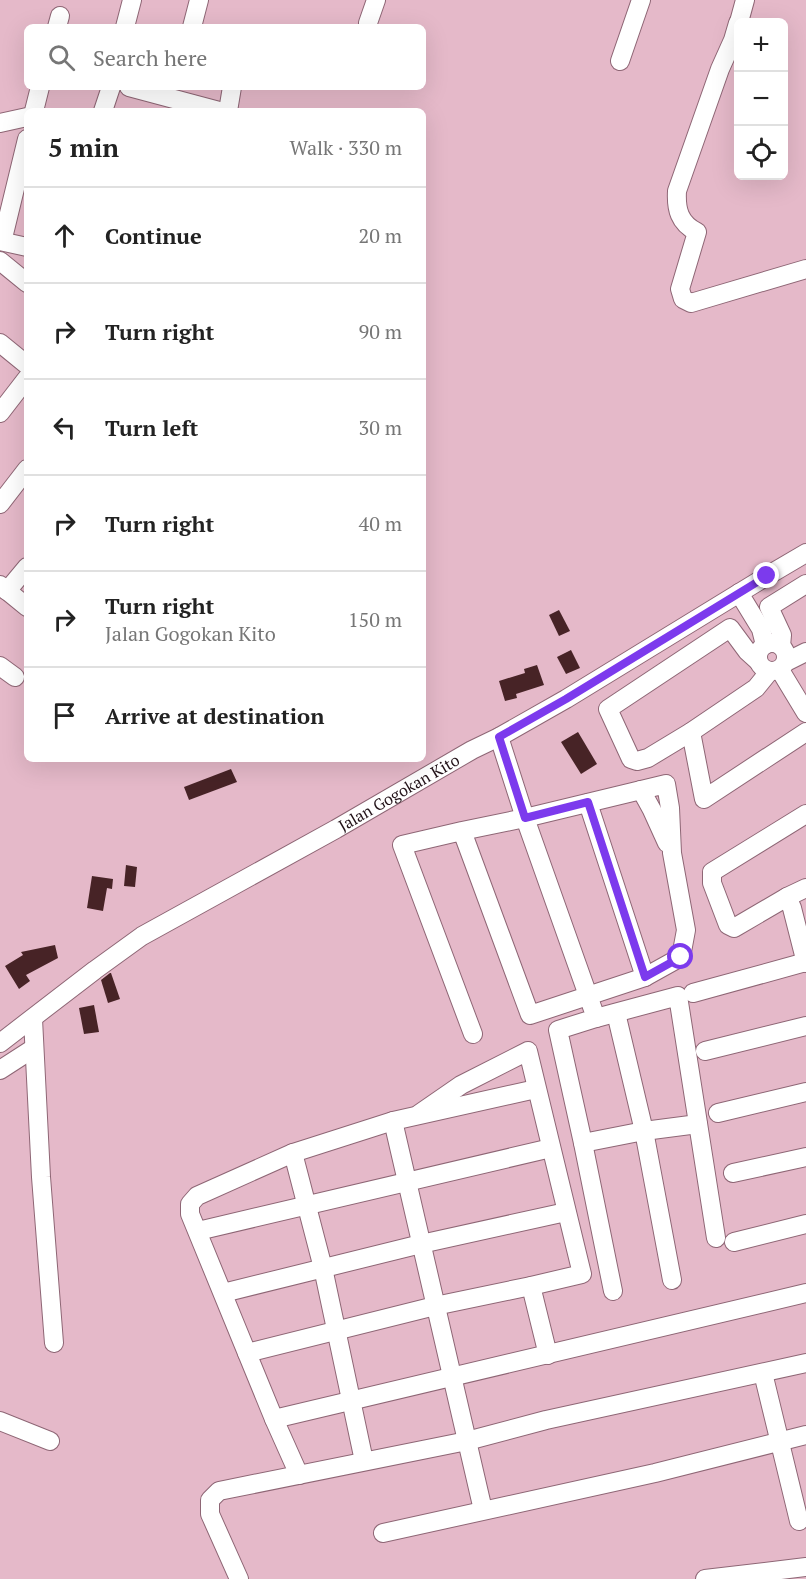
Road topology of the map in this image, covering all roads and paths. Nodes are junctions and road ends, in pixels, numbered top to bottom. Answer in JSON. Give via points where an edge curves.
{"nodes":[{"id":1,"x":132,"y":0,"type":"edge"},
{"id":2,"x":199,"y":0,"type":"edge"},
{"id":3,"x":376,"y":0,"type":"edge"},
{"id":4,"x":641,"y":0,"type":"edge"},
{"id":5,"x":746,"y":0,"type":"edge"},
{"id":6,"x":741,"y":18,"type":"edge"},
{"id":7,"x":368,"y":23,"type":"dead end"},
{"id":8,"x":131,"y":24,"type":"edge"},
{"id":9,"x":193,"y":24,"type":"edge"},
{"id":10,"x":734,"y":37,"type":"edge"},
{"id":11,"x":620,"y":61,"type":"dead end"},
{"id":12,"x":39,"y":90,"type":"edge"},
{"id":13,"x":110,"y":90,"type":"edge"},
{"id":14,"x":140,"y":90,"type":"edge"},
{"id":15,"x":232,"y":90,"type":"edge"},
{"id":16,"x":35,"y":108,"type":"edge"},
{"id":17,"x":104,"y":108,"type":"edge"},
{"id":18,"x":208,"y":108,"type":"edge"},
{"id":19,"x":228,"y":108,"type":"edge"},
{"id":20,"x":24,"y":118,"type":"edge"},
{"id":21,"x":0,"y":123,"type":"edge"},
{"id":22,"x":24,"y":146,"type":"edge"},
{"id":23,"x":8,"y":184,"type":"edge"},
{"id":24,"x":0,"y":240,"type":"edge"},
{"id":25,"x":24,"y":246,"type":"edge"},
{"id":26,"x":0,"y":261,"type":"edge"},
{"id":27,"x":806,"y":269,"type":"edge"},
{"id":28,"x":24,"y":281,"type":"edge"},
{"id":29,"x":0,"y":343,"type":"edge"},
{"id":30,"x":24,"y":363,"type":"edge"},
{"id":31,"x":24,"y":382,"type":"edge"},
{"id":32,"x":0,"y":413,"type":"edge"},
{"id":33,"x":24,"y":473,"type":"edge"},
{"id":34,"x":0,"y":504,"type":"edge"},
{"id":35,"x":806,"y":553,"type":"edge"},
{"id":36,"x":24,"y":570,"type":"edge"},
{"id":37,"x":806,"y":584,"type":"edge"},
{"id":38,"x":4,"y":588,"type":"edge"},
{"id":39,"x":740,"y":592,"type":"junction"},
{"id":40,"x":24,"y":605,"type":"edge"},
{"id":41,"x":806,"y":652,"type":"edge"},
{"id":42,"x":773,"y":659,"type":"junction"},
{"id":43,"x":0,"y":666,"type":"edge"},
{"id":44,"x":15,"y":677,"type":"dead end"},
{"id":45,"x":806,"y":712,"type":"edge"},
{"id":46,"x":691,"y":732,"type":"junction"},
{"id":47,"x":806,"y":732,"type":"edge"},
{"id":48,"x":499,"y":737,"type":"junction"},
{"id":49,"x":641,"y":790,"type":"junction"},
{"id":50,"x":588,"y":802,"type":"junction"},
{"id":51,"x":806,"y":814,"type":"edge"},
{"id":52,"x":525,"y":818,"type":"junction"},
{"id":53,"x":462,"y":831,"type":"junction"},
{"id":54,"x":672,"y":853,"type":"junction"},
{"id":55,"x":806,"y":889,"type":"edge"},
{"id":56,"x":787,"y":897,"type":"junction"},
{"id":57,"x":806,"y":962,"type":"edge"},
{"id":58,"x":645,"y":977,"type":"junction"},
{"id":59,"x":693,"y":993,"type":"dead end"},
{"id":60,"x":588,"y":996,"type":"junction"},
{"id":61,"x":616,"y":1013,"type":"junction"},
{"id":62,"x":596,"y":1018,"type":"junction"},
{"id":63,"x":33,"y":1019,"type":"junction"},
{"id":64,"x":806,"y":1026,"type":"edge"},
{"id":65,"x":473,"y":1034,"type":"dead end"},
{"id":66,"x":0,"y":1044,"type":"edge"},
{"id":67,"x":34,"y":1048,"type":"junction"},
{"id":68,"x":705,"y":1051,"type":"dead end"},
{"id":69,"x":0,"y":1070,"type":"edge"},
{"id":70,"x":536,"y":1089,"type":"junction"},
{"id":71,"x":806,"y":1092,"type":"edge"},
{"id":72,"x":718,"y":1113,"type":"dead end"},
{"id":73,"x":419,"y":1114,"type":"junction"},
{"id":74,"x":393,"y":1121,"type":"junction"},
{"id":75,"x":698,"y":1124,"type":"junction"},
{"id":76,"x":644,"y":1131,"type":"junction"},
{"id":77,"x":583,"y":1143,"type":"junction"},
{"id":78,"x":551,"y":1148,"type":"junction"},
{"id":79,"x":294,"y":1152,"type":"junction"},
{"id":80,"x":806,"y":1157,"type":"edge"},
{"id":81,"x":733,"y":1173,"type":"dead end"},
{"id":82,"x":408,"y":1181,"type":"junction"},
{"id":83,"x":308,"y":1205,"type":"junction"},
{"id":84,"x":566,"y":1212,"type":"junction"},
{"id":85,"x":806,"y":1224,"type":"edge"},
{"id":86,"x":198,"y":1231,"type":"junction"},
{"id":87,"x":421,"y":1244,"type":"junction"},
{"id":88,"x":322,"y":1268,"type":"junction"},
{"id":89,"x":672,"y":1280,"type":"dead end"},
{"id":90,"x":531,"y":1286,"type":"junction"},
{"id":91,"x":613,"y":1291,"type":"dead end"},
{"id":92,"x":223,"y":1293,"type":"junction"},
{"id":93,"x":806,"y":1293,"type":"edge"},
{"id":94,"x":435,"y":1306,"type":"junction"},
{"id":95,"x":336,"y":1331,"type":"junction"},
{"id":96,"x":54,"y":1344,"type":"dead end"},
{"id":97,"x":247,"y":1353,"type":"junction"},
{"id":98,"x":548,"y":1355,"type":"junction"},
{"id":99,"x":806,"y":1363,"type":"edge"},
{"id":100,"x":763,"y":1373,"type":"junction"},
{"id":101,"x":452,"y":1377,"type":"junction"},
{"id":102,"x":351,"y":1401,"type":"junction"},
{"id":103,"x":274,"y":1419,"type":"junction"},
{"id":104,"x":0,"y":1421,"type":"edge"},
{"id":105,"x":806,"y":1435,"type":"edge"},
{"id":106,"x":50,"y":1441,"type":"dead end"},
{"id":107,"x":467,"y":1441,"type":"junction"},
{"id":108,"x":780,"y":1441,"type":"junction"},
{"id":109,"x":364,"y":1461,"type":"junction"},
{"id":110,"x":298,"y":1475,"type":"junction"},
{"id":111,"x":483,"y":1510,"type":"junction"},
{"id":112,"x":799,"y":1521,"type":"dead end"},
{"id":113,"x":383,"y":1533,"type":"dead end"},
{"id":114,"x":806,"y":1567,"type":"edge"},
{"id":115,"x":787,"y":1574,"type":"edge"},
{"id":116,"x":239,"y":1579,"type":"edge"},
{"id":117,"x":705,"y":1579,"type":"edge"}],
"edges":[{"from":1,"to":8,"type":"street"},
{"from":2,"to":9,"type":"street"},
{"from":3,"to":7,"type":"street"},
{"from":4,"to":11,"type":"street"},
{"from":5,"to":6,"type":"street"},
{"from":10,"to":27,"type":"street","via":[[677,191],[676,205],[681,218],[696,232],[680,289],[683,299],[691,303]]},
{"from":12,"to":16,"type":"street"},
{"from":13,"to":17,"type":"street"},
{"from":14,"to":18,"type":"street"},
{"from":15,"to":19,"type":"street"},
{"from":20,"to":21,"type":"street"},
{"from":22,"to":23,"type":"street"},
{"from":23,"to":24,"type":"street","via":[[4,234]]},
{"from":24,"to":25,"type":"street"},
{"from":26,"to":28,"type":"street"},
{"from":29,"to":30,"type":"street"},
{"from":31,"to":32,"type":"street"},
{"from":33,"to":34,"type":"street"},
{"from":35,"to":39,"type":"street","name":"Jalan Gogokan Kito"},
{"from":36,"to":38,"type":"street"},
{"from":37,"to":42,"type":"street","via":[[768,607],[782,635]]},
{"from":38,"to":40,"type":"street"},
{"from":39,"to":42,"type":"street"},
{"from":39,"to":48,"type":"street","name":"Jalan Gogokan Kito"},
{"from":41,"to":42,"type":"street"},
{"from":42,"to":45,"type":"street"},
{"from":42,"to":46,"type":"street","via":[[756,688]]},
{"from":42,"to":46,"type":"street","via":[[747,651],[730,628],[608,708],[635,761],[648,758]]},
{"from":43,"to":44,"type":"street"},
{"from":46,"to":47,"type":"street","via":[[704,800]]},
{"from":48,"to":52,"type":"street"},
{"from":48,"to":63,"type":"street","name":"Jalan Gogokan Kito","via":[[142,936]]},
{"from":49,"to":50,"type":"street"},
{"from":49,"to":54,"type":"street"},
{"from":49,"to":54,"type":"street","via":[[666,784]]},
{"from":50,"to":52,"type":"street"},
{"from":50,"to":58,"type":"street"},
{"from":51,"to":56,"type":"street","via":[[712,872],[728,925],[734,928]]},
{"from":52,"to":53,"type":"street"},
{"from":52,"to":60,"type":"street"},
{"from":53,"to":60,"type":"street","via":[[530,1014]]},
{"from":53,"to":65,"type":"street","via":[[402,845]]},
{"from":54,"to":58,"type":"street","via":[[686,930],[681,957]]},
{"from":55,"to":56,"type":"street"},
{"from":56,"to":57,"type":"street"},
{"from":57,"to":59,"type":"street"},
{"from":58,"to":60,"type":"street"},
{"from":60,"to":62,"type":"street"},
{"from":61,"to":62,"type":"street"},
{"from":61,"to":75,"type":"street","via":[[678,996]]},
{"from":61,"to":76,"type":"street"},
{"from":62,"to":77,"type":"street","via":[[558,1030]]},
{"from":63,"to":66,"type":"street","name":"Jalan Gogokan Kito"},
{"from":63,"to":67,"type":"street"},
{"from":64,"to":68,"type":"street"},
{"from":67,"to":69,"type":"street"},
{"from":67,"to":96,"type":"street"},
{"from":70,"to":73,"type":"street"},
{"from":70,"to":73,"type":"street","via":[[528,1051],[461,1085]]},
{"from":70,"to":78,"type":"street"},
{"from":71,"to":72,"type":"street"},
{"from":73,"to":74,"type":"street"},
{"from":74,"to":79,"type":"street"},
{"from":74,"to":82,"type":"street"},
{"from":75,"to":76,"type":"street"},
{"from":75,"to":85,"type":"street","via":[[725,1240]]},
{"from":76,"to":77,"type":"street"},
{"from":76,"to":89,"type":"street"},
{"from":77,"to":91,"type":"street"},
{"from":78,"to":82,"type":"street"},
{"from":78,"to":84,"type":"street"},
{"from":79,"to":83,"type":"street"},
{"from":79,"to":86,"type":"street","via":[[197,1196],[190,1204],[190,1214]]},
{"from":80,"to":81,"type":"street"},
{"from":82,"to":83,"type":"street"},
{"from":82,"to":87,"type":"street"},
{"from":83,"to":86,"type":"street"},
{"from":83,"to":88,"type":"street"},
{"from":84,"to":87,"type":"street"},
{"from":84,"to":90,"type":"street","via":[[582,1274]]},
{"from":86,"to":92,"type":"street"},
{"from":87,"to":88,"type":"street"},
{"from":87,"to":94,"type":"street"},
{"from":88,"to":92,"type":"street"},
{"from":88,"to":95,"type":"street"},
{"from":90,"to":94,"type":"street"},
{"from":90,"to":98,"type":"street"},
{"from":92,"to":97,"type":"street"},
{"from":93,"to":98,"type":"street"},
{"from":94,"to":95,"type":"street"},
{"from":94,"to":101,"type":"street"},
{"from":95,"to":97,"type":"street"},
{"from":95,"to":102,"type":"street"},
{"from":97,"to":103,"type":"street"},
{"from":98,"to":101,"type":"street"},
{"from":99,"to":100,"type":"street"},
{"from":100,"to":107,"type":"street"},
{"from":100,"to":108,"type":"street"},
{"from":101,"to":102,"type":"street"},
{"from":101,"to":107,"type":"street"},
{"from":102,"to":103,"type":"street"},
{"from":102,"to":109,"type":"street"},
{"from":103,"to":110,"type":"street"},
{"from":104,"to":106,"type":"street"},
{"from":105,"to":108,"type":"street"},
{"from":107,"to":109,"type":"street"},
{"from":107,"to":111,"type":"street"},
{"from":108,"to":111,"type":"street"},
{"from":108,"to":112,"type":"street"},
{"from":109,"to":110,"type":"street"},
{"from":110,"to":116,"type":"street","via":[[219,1491],[210,1500],[210,1514]]},
{"from":111,"to":113,"type":"street"},
{"from":114,"to":115,"type":"street"},
{"from":115,"to":117,"type":"street"}]}
